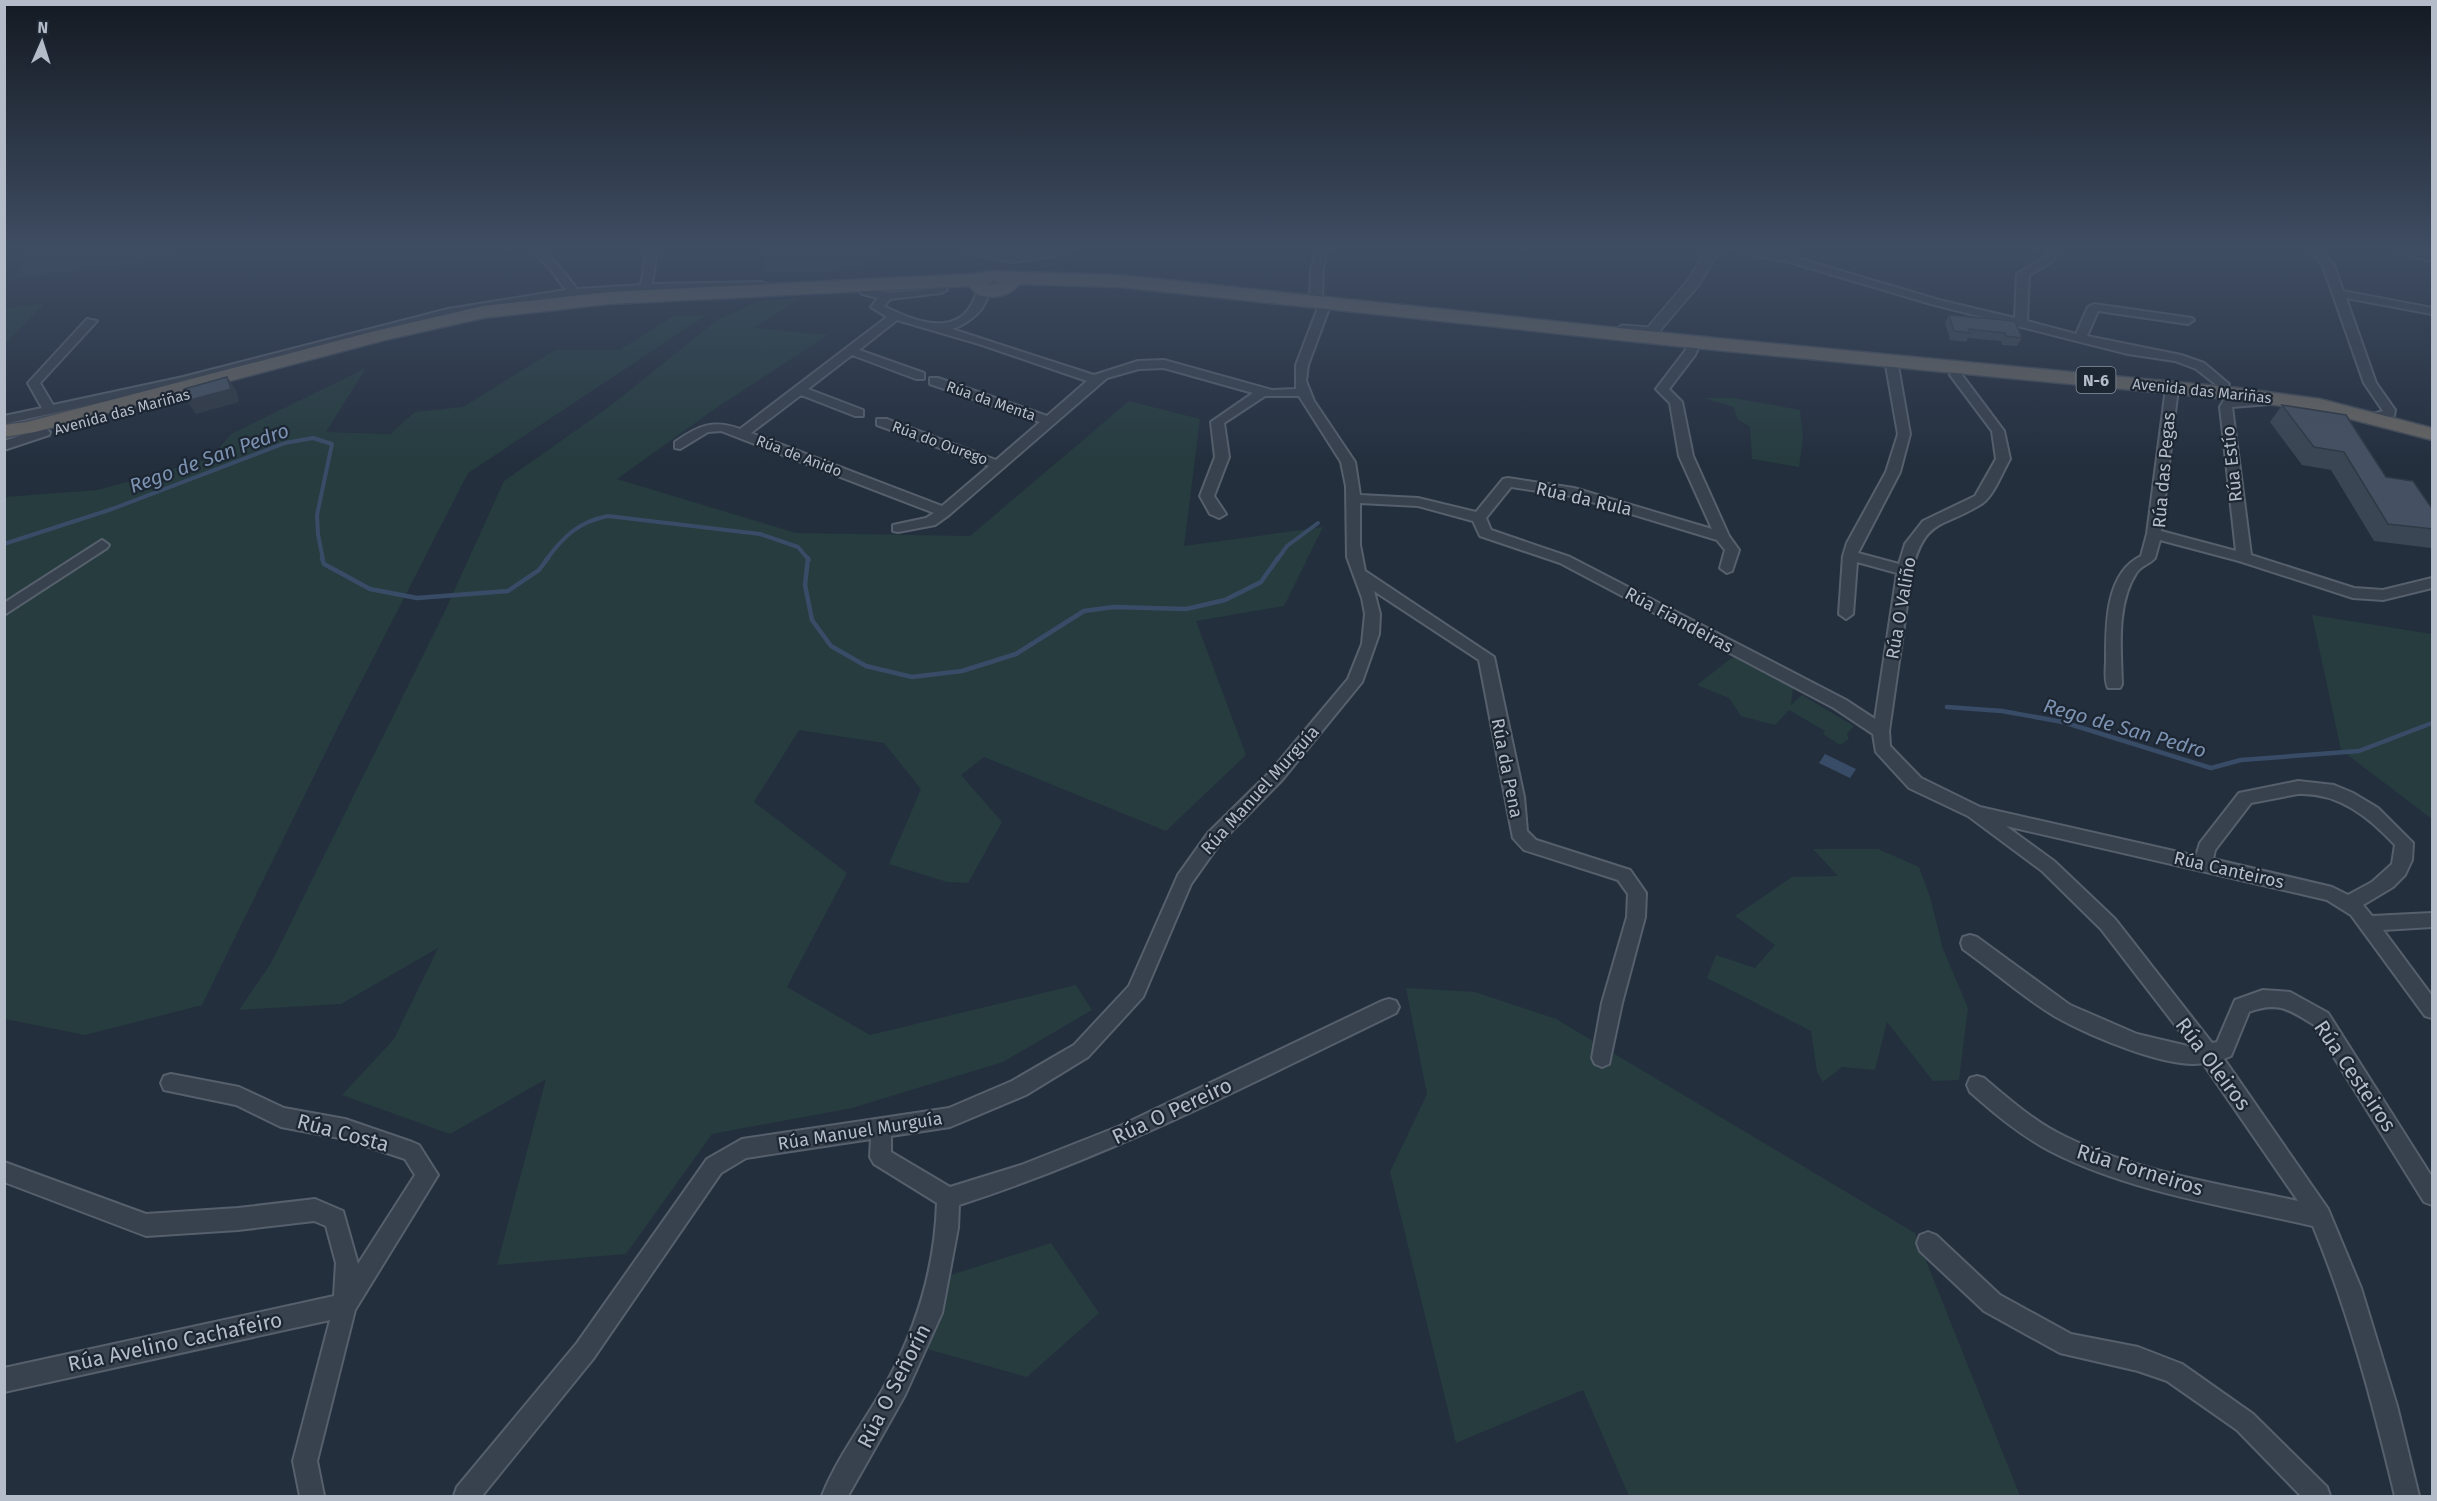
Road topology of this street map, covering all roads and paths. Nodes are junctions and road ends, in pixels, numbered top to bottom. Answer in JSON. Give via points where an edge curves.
{"nodes":[{"id":1,"x":91,"y":321,"type":"dead end"},
{"id":2,"x":413,"y":321,"type":"edge"},
{"id":3,"x":442,"y":321,"type":"edge"},
{"id":4,"x":479,"y":321,"type":"edge"},
{"id":5,"x":889,"y":321,"type":"edge"},
{"id":6,"x":912,"y":321,"type":"edge"},
{"id":7,"x":967,"y":321,"type":"edge"},
{"id":8,"x":1316,"y":321,"type":"edge"},
{"id":9,"x":1498,"y":321,"type":"edge"},
{"id":10,"x":2012,"y":321,"type":"edge"},
{"id":11,"x":2088,"y":321,"type":"edge"},
{"id":12,"x":2347,"y":321,"type":"edge"},
{"id":13,"x":1659,"y":322,"type":"joint"},
{"id":14,"x":2020,"y":323,"type":"joint"},
{"id":15,"x":1527,"y":324,"type":"junction"},
{"id":16,"x":936,"y":328,"type":"junction"},
{"id":17,"x":2080,"y":338,"type":"junction"},
{"id":18,"x":1695,"y":342,"type":"junction"},
{"id":19,"x":851,"y":351,"type":"junction"},
{"id":20,"x":1788,"y":351,"type":"junction"},
{"id":21,"x":1891,"y":360,"type":"junction"},
{"id":22,"x":1963,"y":367,"type":"junction"},
{"id":23,"x":920,"y":376,"type":"dead end"},
{"id":24,"x":1096,"y":380,"type":"junction"},
{"id":25,"x":934,"y":381,"type":"dead end"},
{"id":26,"x":2172,"y":388,"type":"junction"},
{"id":27,"x":800,"y":390,"type":"junction"},
{"id":28,"x":2226,"y":390,"type":"junction"},
{"id":29,"x":1264,"y":392,"type":"junction"},
{"id":30,"x":1302,"y":392,"type":"junction"},
{"id":31,"x":2296,"y":401,"type":"junction"},
{"id":32,"x":50,"y":411,"type":"junction"},
{"id":33,"x":859,"y":413,"type":"dead end"},
{"id":34,"x":2369,"y":417,"type":"junction"},
{"id":35,"x":4,"y":420,"type":"edge"},
{"id":36,"x":1048,"y":420,"type":"junction"},
{"id":37,"x":882,"y":422,"type":"dead end"},
{"id":38,"x":4,"y":431,"type":"edge"},
{"id":39,"x":44,"y":432,"type":"junction"},
{"id":40,"x":742,"y":434,"type":"junction"},
{"id":41,"x":2433,"y":436,"type":"edge"},
{"id":42,"x":4,"y":440,"type":"edge"},
{"id":43,"x":680,"y":445,"type":"dead end"},
{"id":44,"x":4,"y":446,"type":"edge"},
{"id":45,"x":999,"y":465,"type":"junction"},
{"id":46,"x":1354,"y":499,"type":"junction"},
{"id":47,"x":944,"y":512,"type":"junction"},
{"id":48,"x":1219,"y":514,"type":"dead end"},
{"id":49,"x":1479,"y":518,"type":"junction"},
{"id":50,"x":898,"y":528,"type":"dead end"},
{"id":51,"x":2154,"y":534,"type":"junction"},
{"id":52,"x":1722,"y":537,"type":"junction"},
{"id":53,"x":102,"y":545,"type":"dead end"},
{"id":54,"x":1850,"y":556,"type":"junction"},
{"id":55,"x":2244,"y":558,"type":"junction"},
{"id":56,"x":1727,"y":568,"type":"dead end"},
{"id":57,"x":1905,"y":570,"type":"junction"},
{"id":58,"x":1359,"y":574,"type":"junction"},
{"id":59,"x":2433,"y":583,"type":"edge"},
{"id":60,"x":4,"y":610,"type":"edge"},
{"id":61,"x":1846,"y":614,"type":"dead end"},
{"id":62,"x":2114,"y":684,"type":"dead end"},
{"id":63,"x":1881,"y":731,"type":"junction"},
{"id":64,"x":1974,"y":811,"type":"junction"},
{"id":65,"x":2204,"y":864,"type":"junction"},
{"id":66,"x":2347,"y":904,"type":"junction"},
{"id":67,"x":2433,"y":920,"type":"edge"},
{"id":68,"x":2367,"y":924,"type":"junction"},
{"id":69,"x":1970,"y":943,"type":"dead end"},
{"id":70,"x":1389,"y":1007,"type":"dead end"},
{"id":71,"x":2433,"y":1010,"type":"edge"},
{"id":72,"x":2208,"y":1053,"type":"junction"},
{"id":73,"x":1602,"y":1058,"type":"dead end"},
{"id":74,"x":171,"y":1083,"type":"dead end"},
{"id":75,"x":1977,"y":1085,"type":"dead end"},
{"id":76,"x":881,"y":1128,"type":"junction"},
{"id":77,"x":4,"y":1172,"type":"edge"},
{"id":78,"x":2433,"y":1195,"type":"edge"},
{"id":79,"x":948,"y":1198,"type":"junction"},
{"id":80,"x":2320,"y":1217,"type":"junction"},
{"id":81,"x":1928,"y":1243,"type":"dead end"},
{"id":82,"x":345,"y":1305,"type":"junction"},
{"id":83,"x":4,"y":1380,"type":"edge"},
{"id":84,"x":312,"y":1497,"type":"edge"},
{"id":85,"x":466,"y":1497,"type":"edge"},
{"id":86,"x":834,"y":1497,"type":"edge"},
{"id":87,"x":2318,"y":1497,"type":"edge"},
{"id":88,"x":2407,"y":1497,"type":"edge"}],
"edges":[{"from":1,"to":32,"type":"street","via":[[34,383]]},
{"from":2,"to":32,"type":"street","name":"Avenida das Mariñas"},
{"from":3,"to":38,"type":"highway","name":"Avenida das Mariñas"},
{"from":4,"to":39,"type":"highway","name":"Avenida das Mariñas","via":[[406,336]]},
{"from":5,"to":19,"type":"street","name":"Rúa de Anido"},
{"from":6,"to":16,"type":"street"},
{"from":7,"to":16,"type":"street"},
{"from":8,"to":30,"type":"street","via":[[1299,378]]},
{"from":9,"to":15,"type":"highway","name":"Avenida das Mariñas","number":"N-6"},
{"from":10,"to":14,"type":"street"},
{"from":11,"to":17,"type":"street"},
{"from":12,"to":34,"type":"street","via":[[2370,383],[2390,413]]},
{"from":13,"to":15,"type":"street","via":[[1653,330],[1643,332]]},
{"from":13,"to":20,"type":"street","via":[[1669,335]]},
{"from":14,"to":17,"type":"street"},
{"from":15,"to":18,"type":"highway","name":"Avenida das Mariñas","number":"N-6"},
{"from":16,"to":24,"type":"street"},
{"from":17,"to":28,"type":"street","via":[[2200,366]]},
{"from":18,"to":20,"type":"highway","name":"Avenida das Mariñas","number":"N-6"},
{"from":18,"to":52,"type":"street","via":[[1662,389],[1676,402],[1686,456]]},
{"from":19,"to":23,"type":"street"},
{"from":19,"to":27,"type":"street","name":"Rúa de Anido"},
{"from":20,"to":21,"type":"highway","name":"Avenida das Mariñas","number":"N-6"},
{"from":21,"to":22,"type":"highway","name":"Avenida das Mariñas","number":"N-6"},
{"from":21,"to":54,"type":"street","via":[[1904,434],[1893,472],[1866,517]]},
{"from":22,"to":26,"type":"highway","name":"Avenida das Mariñas","number":"N-6"},
{"from":22,"to":57,"type":"street","name":"Rúa O Valiño","via":[[1956,375],[1998,431],[2003,459],[1980,499],[1928,524],[1912,544]]},
{"from":24,"to":29,"type":"street","via":[[1138,365],[1164,364]]},
{"from":24,"to":36,"type":"street"},
{"from":25,"to":36,"type":"street","name":"Rúa da Menta"},
{"from":26,"to":28,"type":"highway","name":"Avenida das Mariñas","number":"N-6"},
{"from":26,"to":51,"type":"street","name":"Rúa das Pegas"},
{"from":27,"to":33,"type":"street"},
{"from":27,"to":40,"type":"street","name":"Rúa de Anido"},
{"from":28,"to":31,"type":"highway","name":"Avenida das Mariñas","number":"N-6"},
{"from":29,"to":30,"type":"street"},
{"from":29,"to":48,"type":"street","via":[[1217,422],[1222,458],[1207,496]]},
{"from":30,"to":46,"type":"street","name":"Rúa Manuel Murguía","via":[[1347,462]]},
{"from":31,"to":34,"type":"highway","name":"Avenida das Mariñas","number":"N-6"},
{"from":31,"to":55,"type":"street","name":"Rúa Estío","via":[[2235,401],[2226,407]]},
{"from":32,"to":35,"type":"street","name":"Avenida das Mariñas"},
{"from":34,"to":41,"type":"highway","name":"Avenida das Mariñas","number":"N-6"},
{"from":36,"to":45,"type":"street"},
{"from":37,"to":45,"type":"street","name":"Rúa do Ourego"},
{"from":39,"to":42,"type":"highway","name":"Avenida das Mariñas"},
{"from":39,"to":44,"type":"street","name":"Avenida das Mariñas"},
{"from":40,"to":43,"type":"street","via":[[717,425],[703,429]]},
{"from":40,"to":47,"type":"street","name":"Rúa de Anido"},
{"from":45,"to":47,"type":"street"},
{"from":46,"to":49,"type":"street","via":[[1411,499],[1451,506]]},
{"from":46,"to":58,"type":"street","name":"Rúa Manuel Murguía","via":[[1354,559]]},
{"from":47,"to":50,"type":"street","via":[[930,522]]},
{"from":49,"to":52,"type":"street","name":"Rúa da Rula","via":[[1508,482],[1574,492]]},
{"from":49,"to":63,"type":"street","name":"Rúa Fiandeiras","via":[[1485,533],[1575,565],[1840,705]]},
{"from":51,"to":55,"type":"street","name":"Rúa das Pegas"},
{"from":51,"to":62,"type":"street","via":[[2148,558],[2133,565],[2122,587]]},
{"from":52,"to":56,"type":"street","via":[[1732,550]]},
{"from":53,"to":60,"type":"street"},
{"from":54,"to":57,"type":"street"},
{"from":54,"to":61,"type":"street"},
{"from":55,"to":59,"type":"street","name":"Rúa das Pegas","via":[[2353,593],[2383,595]]},
{"from":57,"to":63,"type":"street","name":"Rúa O Valiño"},
{"from":58,"to":73,"type":"street","name":"Rúa da Pena","via":[[1486,657],[1520,833],[1530,845],[1624,875],[1637,893],[1636,917],[1612,1003]]},
{"from":58,"to":76,"type":"street","name":"Rúa Manuel Murguía","via":[[1371,604],[1372,635],[1363,666],[1276,776],[1214,838],[1184,880],[1136,991],[1114,1017],[1081,1051],[1019,1088],[950,1118]]},
{"from":63,"to":64,"type":"street","name":"Rúa Oleiros","via":[[1882,748],[1915,783]]},
{"from":64,"to":65,"type":"street","name":"Rúa Canteiros"},
{"from":64,"to":72,"type":"street","name":"Rúa Oleiros","via":[[2048,866],[2108,924]]},
{"from":65,"to":66,"type":"street","name":"Rúa Canteiros","via":[[2332,894]]},
{"from":65,"to":66,"type":"street","via":[[2206,848],[2245,798],[2305,787],[2345,796],[2381,818],[2404,843],[2404,861],[2389,880]]},
{"from":66,"to":68,"type":"street","name":"Rúa Canteiros"},
{"from":67,"to":68,"type":"street"},
{"from":68,"to":71,"type":"street","name":"Rúa Canteiros"},
{"from":69,"to":72,"type":"street","via":[[2063,1011],[2134,1042],[2187,1057]]},
{"from":70,"to":79,"type":"street","name":"Rúa O Pereiro","via":[[1127,1133],[1021,1175]]},
{"from":72,"to":78,"type":"street","name":"Rúa Cesteiros","via":[[2224,1050],[2242,1006],[2263,998],[2290,1000],[2321,1019]]},
{"from":72,"to":80,"type":"street","name":"Rúa Oleiros"},
{"from":74,"to":82,"type":"street","name":"Rúa Costa","via":[[239,1096],[281,1117],[345,1129],[412,1152],[427,1175]]},
{"from":75,"to":80,"type":"street","name":"Rúa Forneiros","via":[[2014,1118],[2058,1144],[2109,1165]]},
{"from":76,"to":79,"type":"street","via":[[882,1157]]},
{"from":76,"to":85,"type":"street","name":"Rúa Manuel Murguía","via":[[742,1149],[714,1166],[585,1351]]},
{"from":77,"to":82,"type":"street","via":[[146,1225],[315,1210],[335,1219],[347,1263]]},
{"from":79,"to":86,"type":"street","name":"Rúa O Señorín","via":[[947,1228],[931,1313],[897,1387]]},
{"from":80,"to":88,"type":"street","name":"Rúa Oleiros","via":[[2350,1288]]},
{"from":81,"to":87,"type":"street","via":[[1992,1302],[2068,1345],[2138,1359],[2174,1372],[2245,1422]]},
{"from":82,"to":83,"type":"street","name":"Rúa Avelino Cachafeiro"},
{"from":82,"to":84,"type":"street","via":[[305,1461]]}]}
